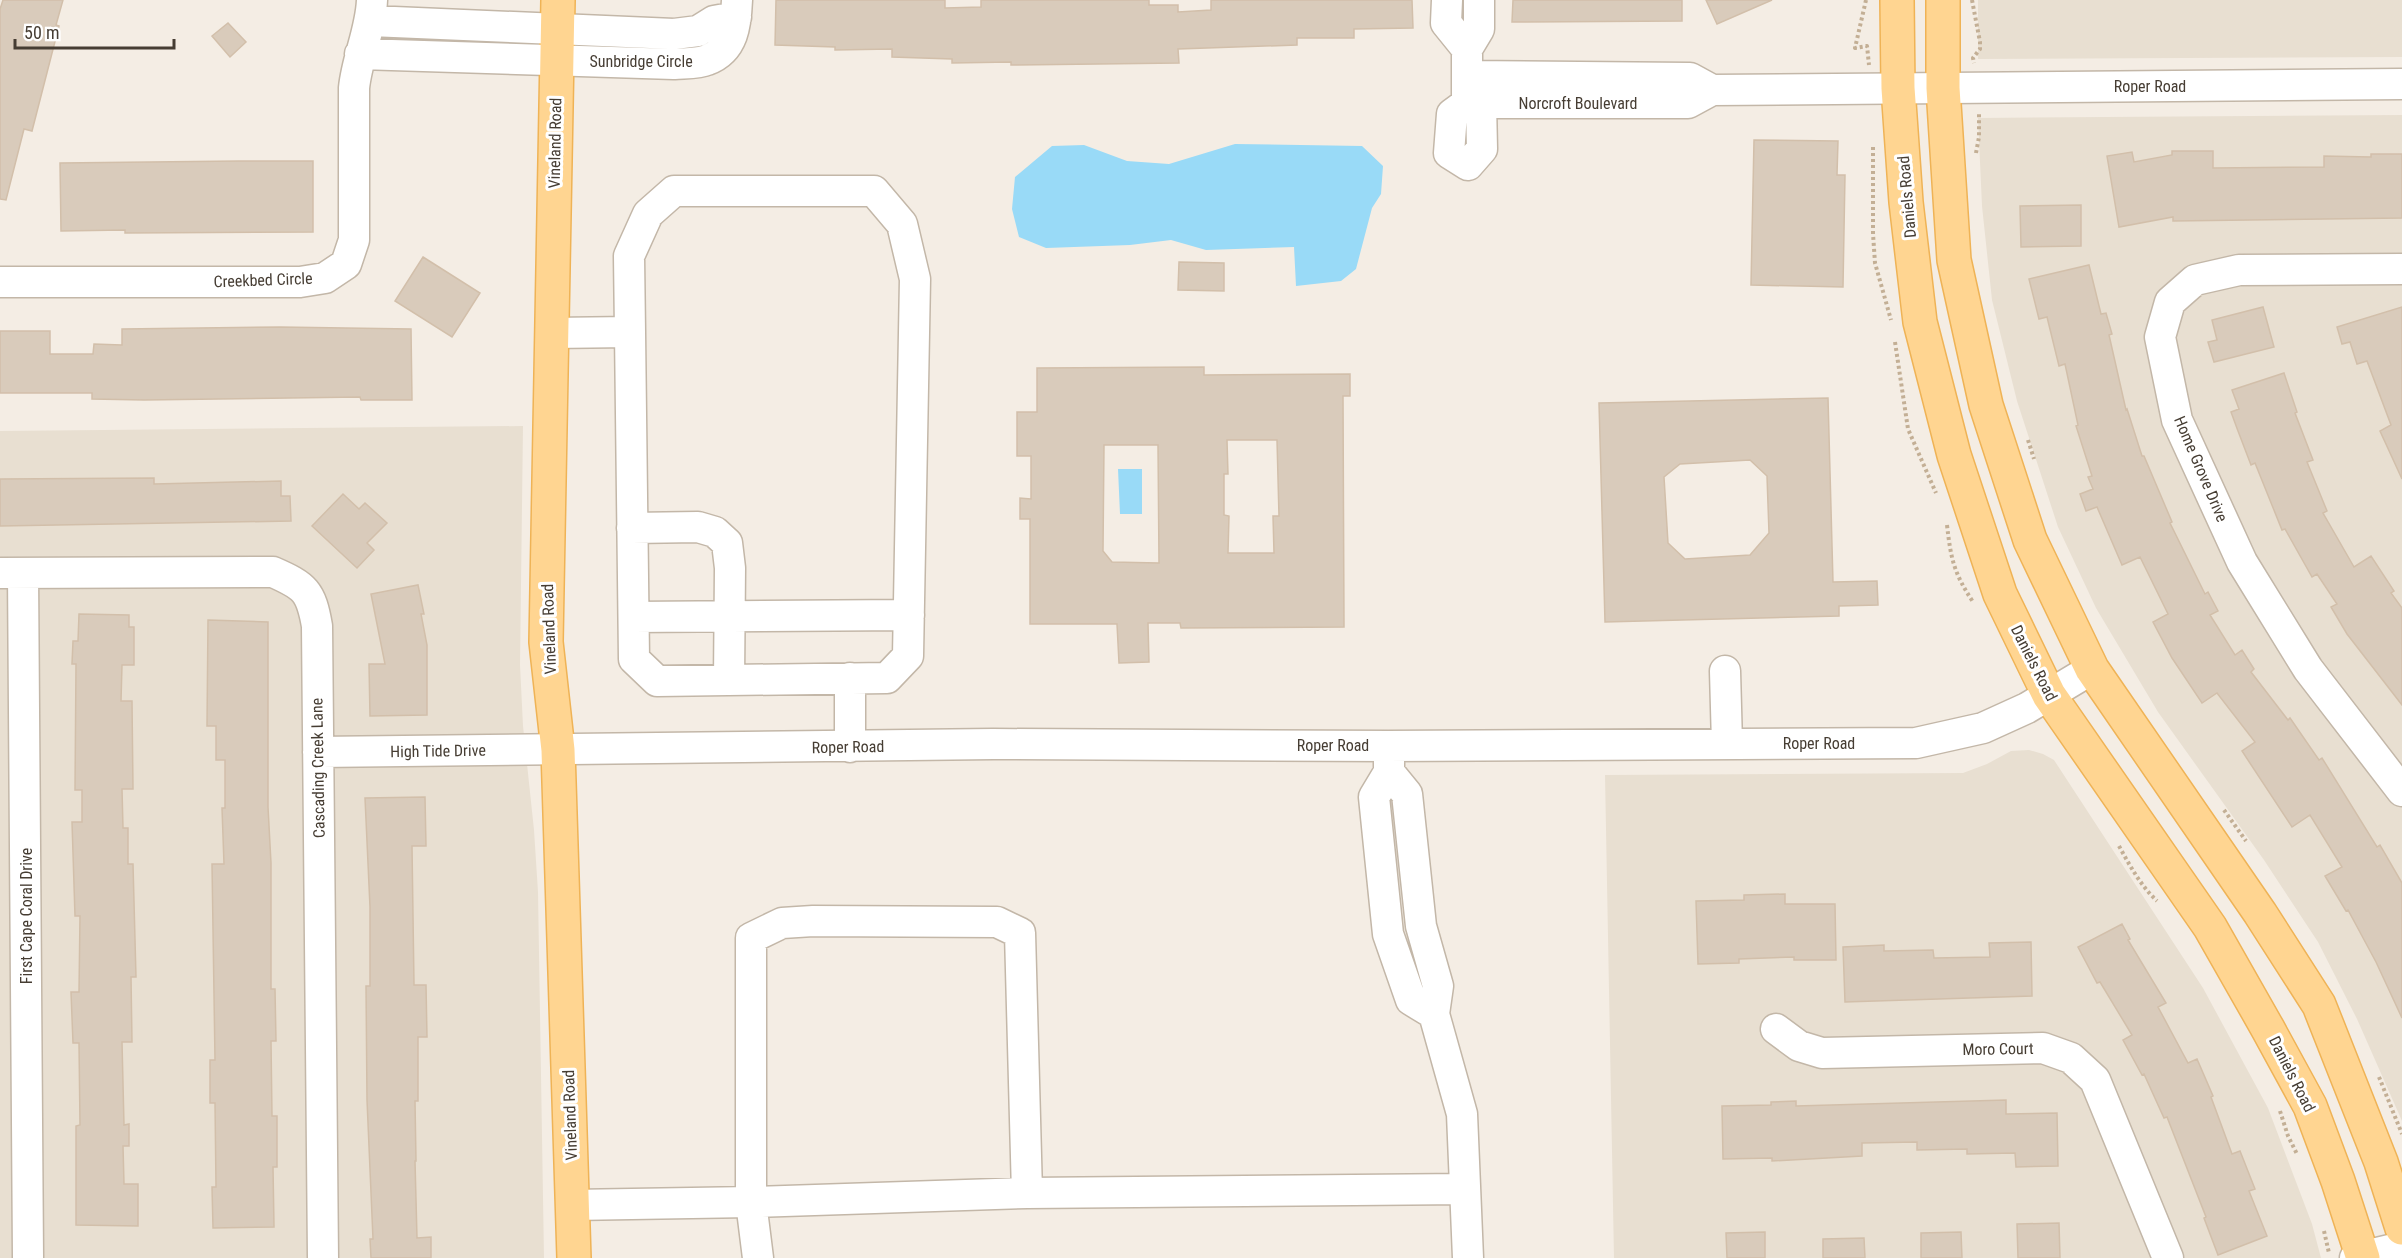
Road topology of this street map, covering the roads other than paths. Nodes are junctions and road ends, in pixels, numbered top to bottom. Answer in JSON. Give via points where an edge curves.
{"nodes":[{"id":1,"x":1447,"y":0,"type":"edge"},
{"id":2,"x":1479,"y":0,"type":"edge"},
{"id":3,"x":1897,"y":0,"type":"edge"},
{"id":4,"x":1943,"y":0,"type":"edge"},
{"id":5,"x":736,"y":9,"type":"edge"},
{"id":6,"x":371,"y":10,"type":"edge"},
{"id":7,"x":558,"y":14,"type":"edge"},
{"id":8,"x":437,"y":22,"type":"junction"},
{"id":9,"x":674,"y":34,"type":"junction"},
{"id":10,"x":360,"y":54,"type":"junction"},
{"id":11,"x":436,"y":56,"type":"junction"},
{"id":12,"x":556,"y":59,"type":"junction"},
{"id":13,"x":674,"y":64,"type":"junction"},
{"id":14,"x":1470,"y":83,"type":"junction"},
{"id":15,"x":2402,"y":84,"type":"edge"},
{"id":16,"x":1898,"y":88,"type":"junction"},
{"id":17,"x":1943,"y":88,"type":"junction"},
{"id":18,"x":2402,"y":269,"type":"edge"},
{"id":19,"x":0,"y":282,"type":"edge"},
{"id":20,"x":630,"y":332,"type":"junction"},
{"id":21,"x":552,"y":333,"type":"junction"},
{"id":22,"x":632,"y":528,"type":"junction"},
{"id":23,"x":11,"y":573,"type":"edge"},
{"id":24,"x":909,"y":615,"type":"junction"},
{"id":25,"x":731,"y":616,"type":"junction"},
{"id":26,"x":634,"y":617,"type":"junction"},
{"id":27,"x":2092,"y":669,"type":"junction"},
{"id":28,"x":1725,"y":671,"type":"dead end"},
{"id":29,"x":850,"y":678,"type":"junction"},
{"id":30,"x":729,"y":680,"type":"junction"},
{"id":31,"x":2049,"y":695,"type":"junction"},
{"id":32,"x":1727,"y":744,"type":"junction"},
{"id":33,"x":850,"y":747,"type":"junction"},
{"id":34,"x":558,"y":750,"type":"junction"},
{"id":35,"x":318,"y":752,"type":"junction"},
{"id":36,"x":1389,"y":759,"type":"junction"},
{"id":37,"x":2402,"y":791,"type":"edge"},
{"id":38,"x":1421,"y":926,"type":"junction"},
{"id":39,"x":1388,"y":934,"type":"junction"},
{"id":40,"x":1434,"y":1014,"type":"junction"},
{"id":41,"x":1776,"y":1029,"type":"dead end"},
{"id":42,"x":1465,"y":1189,"type":"junction"},
{"id":43,"x":1027,"y":1193,"type":"junction"},
{"id":44,"x":751,"y":1202,"type":"junction"},
{"id":45,"x":572,"y":1205,"type":"junction"},
{"id":46,"x":2402,"y":1228,"type":"edge"},
{"id":47,"x":2402,"y":1247,"type":"edge"},
{"id":48,"x":2360,"y":1257,"type":"edge"},
{"id":49,"x":28,"y":1258,"type":"edge"},
{"id":50,"x":323,"y":1258,"type":"edge"},
{"id":51,"x":574,"y":1258,"type":"edge"},
{"id":52,"x":758,"y":1258,"type":"edge"},
{"id":53,"x":1468,"y":1258,"type":"edge"},
{"id":54,"x":2168,"y":1258,"type":"edge"}],
"edges":[{"from":1,"to":14,"type":"street","via":[[1446,23]]},
{"from":2,"to":14,"type":"street","via":[[1479,29]]},
{"from":3,"to":16,"type":"main road","name":"Daniels Road"},
{"from":4,"to":17,"type":"main road"},
{"from":5,"to":9,"type":"street","name":"Sunbridge Circle","via":[[698,31]]},
{"from":5,"to":13,"type":"street","name":"Sunbridge Circle","via":[[733,36],[721,52],[707,60]]},
{"from":6,"to":8,"type":"street","name":"Creekbed Circle"},
{"from":6,"to":10,"type":"street","name":"Creekbed Circle"},
{"from":7,"to":8,"type":"street","name":"Creekbed Circle"},
{"from":7,"to":9,"type":"street","name":"Sunbridge Circle"},
{"from":7,"to":12,"type":"main road","name":"Vineland Road"},
{"from":8,"to":11,"type":"street"},
{"from":9,"to":13,"type":"street"},
{"from":10,"to":11,"type":"street"},
{"from":10,"to":19,"type":"street","name":"Creekbed Circle","via":[[354,88],[354,240],[346,264],[325,278],[300,282]]},
{"from":11,"to":12,"type":"street"},
{"from":12,"to":13,"type":"street","name":"Sunbridge Circle"},
{"from":12,"to":21,"type":"main road","name":"Vineland Road"},
{"from":14,"to":16,"type":"street","name":"Norcroft Boulevard","via":[[1690,78],[1712,90]]},
{"from":15,"to":17,"type":"street","name":"Roper Road"},
{"from":16,"to":17,"type":"street","name":"Roper Road"},
{"from":16,"to":31,"type":"main road","name":"Daniels Road","via":[[1920,322],[1954,455],[2000,594]]},
{"from":17,"to":27,"type":"main road","via":[[1954,261],[1986,405],[2030,540]]},
{"from":18,"to":37,"type":"street","name":"Home Grove Drive","via":[[2239,270],[2195,280],[2170,302],[2160,337],[2177,420],[2242,562],[2308,669]]},
{"from":20,"to":21,"type":"street"},
{"from":20,"to":22,"type":"street"},
{"from":20,"to":24,"type":"street","via":[[629,256],[648,214],[674,191],[874,191],[902,224],[915,279]]},
{"from":21,"to":34,"type":"main road","name":"Vineland Road","via":[[546,642]]},
{"from":22,"to":25,"type":"street","via":[[698,527],[715,532],[727,543]]},
{"from":22,"to":26,"type":"street"},
{"from":23,"to":35,"type":"street","name":"Cascading Creek Lane","via":[[273,572],[299,584],[313,602],[317,626]]},
{"from":23,"to":49,"type":"street","name":"First Cape Coral Drive"},
{"from":24,"to":25,"type":"street"},
{"from":24,"to":29,"type":"street","via":[[908,656],[887,678]]},
{"from":25,"to":26,"type":"street"},
{"from":25,"to":30,"type":"street"},
{"from":26,"to":30,"type":"street","via":[[634,659],[657,681]]},
{"from":27,"to":31,"type":"street","name":"Roper Road"},
{"from":27,"to":46,"type":"main road","via":[[2319,1005],[2381,1162]]},
{"from":28,"to":32,"type":"street"},
{"from":29,"to":30,"type":"street"},
{"from":29,"to":33,"type":"street"},
{"from":31,"to":32,"type":"street","name":"Roper Road","via":[[1983,728],[1916,743]]},
{"from":31,"to":48,"type":"main road","name":"Daniels Road","via":[[2210,927],[2268,1029],[2310,1106],[2338,1181]]},
{"from":32,"to":36,"type":"street","name":"Roper Road"},
{"from":33,"to":34,"type":"street","name":"Roper Road"},
{"from":33,"to":36,"type":"street","name":"Roper Road","via":[[993,744]]},
{"from":34,"to":35,"type":"street","name":"High Tide Drive"},
{"from":34,"to":45,"type":"main road","name":"Vineland Road"},
{"from":35,"to":50,"type":"street","name":"Cascading Creek Lane"},
{"from":36,"to":38,"type":"street","via":[[1407,794]]},
{"from":36,"to":39,"type":"street","via":[[1374,797]]},
{"from":38,"to":39,"type":"street"},
{"from":38,"to":40,"type":"street","via":[[1438,986]]},
{"from":39,"to":40,"type":"street","via":[[1411,999]]},
{"from":40,"to":42,"type":"street","via":[[1462,1114]]},
{"from":41,"to":54,"type":"street","name":"Moro Court","via":[[1799,1046],[1822,1053],[2043,1048],[2071,1058],[2095,1080]]},
{"from":42,"to":43,"type":"street"},
{"from":42,"to":53,"type":"street"},
{"from":43,"to":44,"type":"street"},
{"from":43,"to":44,"type":"street","via":[[1020,933],[997,922],[813,921],[782,923],[751,938]]},
{"from":44,"to":45,"type":"street"},
{"from":44,"to":52,"type":"street"},
{"from":45,"to":51,"type":"main road","name":"Vineland Road"},
{"from":47,"to":48,"type":"street"}]}
